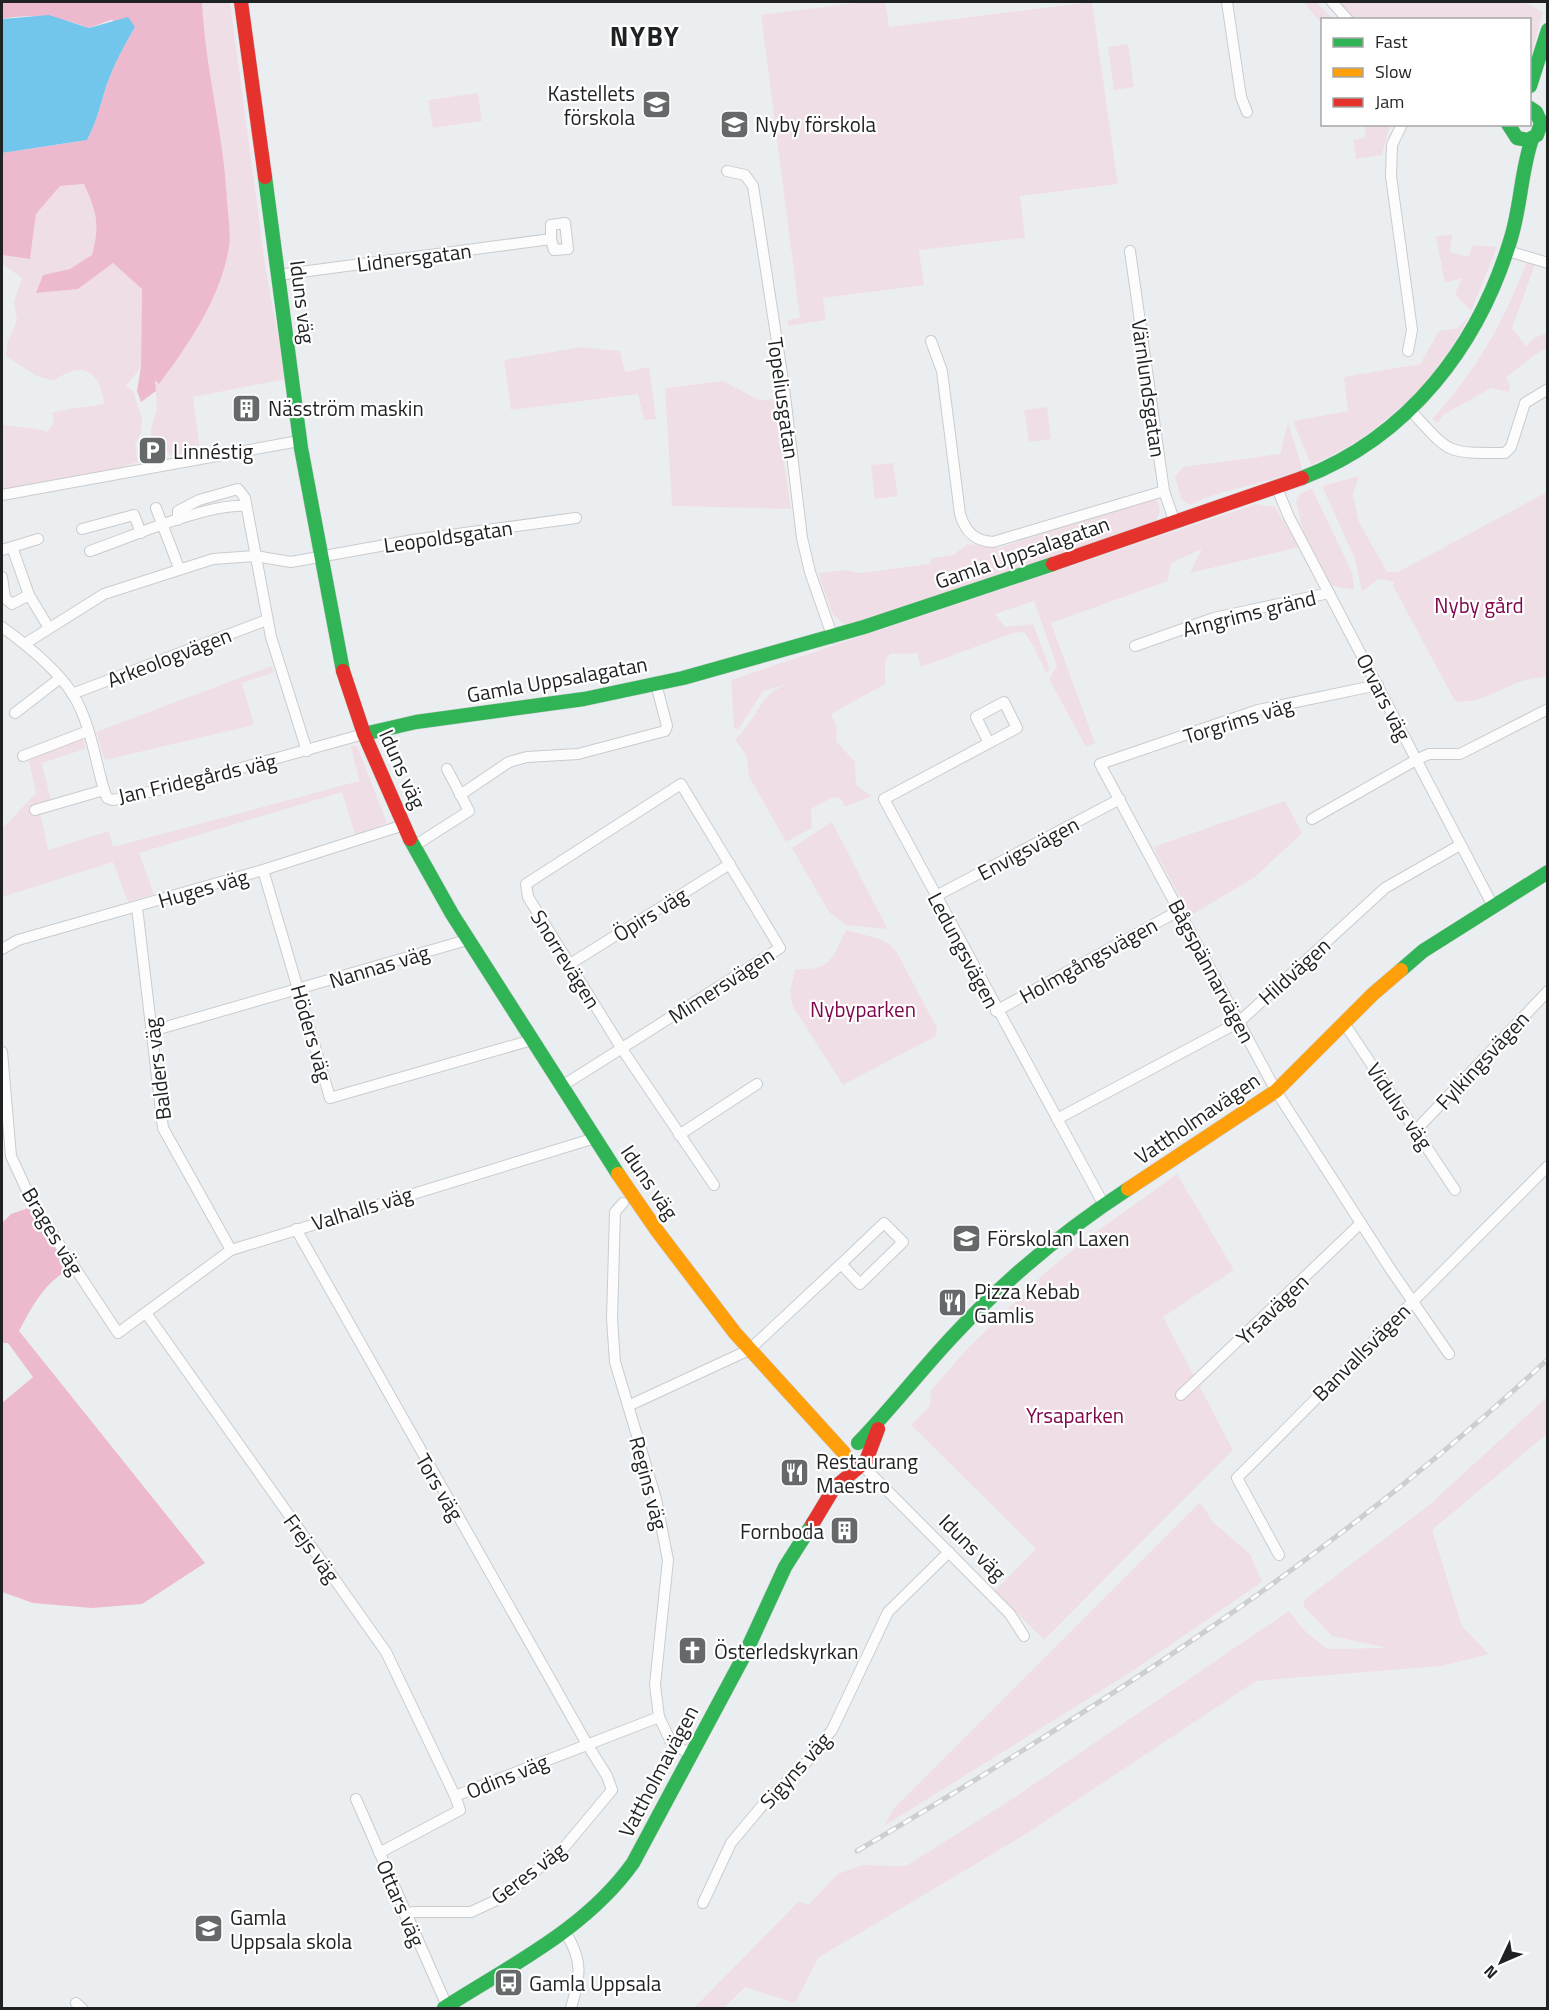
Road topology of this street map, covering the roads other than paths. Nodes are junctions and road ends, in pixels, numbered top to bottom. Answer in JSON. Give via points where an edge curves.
{"nodes":[{"id":1,"x":241,"y":2,"type":"edge"},
{"id":2,"x":1227,"y":2,"type":"edge"},
{"id":3,"x":1332,"y":2,"type":"edge"},
{"id":4,"x":1346,"y":18,"type":"edge"},
{"id":5,"x":1548,"y":30,"type":"edge"},
{"id":6,"x":1532,"y":79,"type":"edge"},
{"id":7,"x":1247,"y":112,"type":"dead end"},
{"id":8,"x":1538,"y":115,"type":"edge"},
{"id":9,"x":1401,"y":126,"type":"edge"},
{"id":10,"x":1508,"y":129,"type":"edge"},
{"id":11,"x":1539,"y":136,"type":"edge"},
{"id":12,"x":727,"y":171,"type":"dead end"},
{"id":13,"x":1521,"y":172,"type":"junction"},
{"id":14,"x":551,"y":239,"type":"dead end"},
{"id":15,"x":1130,"y":251,"type":"dead end"},
{"id":16,"x":1508,"y":251,"type":"junction"},
{"id":17,"x":1548,"y":263,"type":"edge"},
{"id":18,"x":278,"y":274,"type":"junction"},
{"id":19,"x":931,"y":341,"type":"dead end"},
{"id":20,"x":1408,"y":351,"type":"dead end"},
{"id":21,"x":1548,"y":388,"type":"edge"},
{"id":22,"x":1410,"y":410,"type":"junction"},
{"id":23,"x":300,"y":441,"type":"junction"},
{"id":24,"x":1276,"y":486,"type":"junction"},
{"id":25,"x":1164,"y":491,"type":"junction"},
{"id":26,"x":2,"y":495,"type":"edge"},
{"id":27,"x":246,"y":506,"type":"junction"},
{"id":28,"x":156,"y":508,"type":"dead end"},
{"id":29,"x":576,"y":518,"type":"dead end"},
{"id":30,"x":178,"y":520,"type":"junction"},
{"id":31,"x":1175,"y":523,"type":"junction"},
{"id":32,"x":163,"y":527,"type":"junction"},
{"id":33,"x":82,"y":529,"type":"dead end"},
{"id":34,"x":141,"y":533,"type":"junction"},
{"id":35,"x":38,"y":539,"type":"dead end"},
{"id":36,"x":7,"y":549,"type":"edge"},
{"id":37,"x":90,"y":551,"type":"dead end"},
{"id":38,"x":255,"y":556,"type":"junction"},
{"id":39,"x":320,"y":557,"type":"junction"},
{"id":40,"x":179,"y":568,"type":"junction"},
{"id":41,"x":2,"y":577,"type":"edge"},
{"id":42,"x":1329,"y":593,"type":"junction"},
{"id":43,"x":29,"y":595,"type":"junction"},
{"id":44,"x":267,"y":620,"type":"junction"},
{"id":45,"x":2,"y":627,"type":"edge"},
{"id":46,"x":49,"y":628,"type":"junction"},
{"id":47,"x":832,"y":638,"type":"junction"},
{"id":48,"x":26,"y":643,"type":"junction"},
{"id":49,"x":1135,"y":646,"type":"dead end"},
{"id":50,"x":59,"y":679,"type":"junction"},
{"id":51,"x":656,"y":684,"type":"junction"},
{"id":52,"x":1378,"y":685,"type":"junction"},
{"id":53,"x":72,"y":694,"type":"junction"},
{"id":54,"x":1548,"y":709,"type":"edge"},
{"id":55,"x":15,"y":713,"type":"dead end"},
{"id":56,"x":88,"y":731,"type":"junction"},
{"id":57,"x":364,"y":734,"type":"junction"},
{"id":58,"x":989,"y":742,"type":"dead end"},
{"id":59,"x":307,"y":751,"type":"junction"},
{"id":60,"x":23,"y":756,"type":"dead end"},
{"id":61,"x":1416,"y":760,"type":"junction"},
{"id":62,"x":1100,"y":764,"type":"joint"},
{"id":63,"x":447,"y":769,"type":"dead end"},
{"id":64,"x":681,"y":784,"type":"joint"},
{"id":65,"x":104,"y":790,"type":"junction"},
{"id":66,"x":460,"y":795,"type":"junction"},
{"id":67,"x":1119,"y":799,"type":"junction"},
{"id":68,"x":35,"y":810,"type":"dead end"},
{"id":69,"x":1312,"y":819,"type":"dead end"},
{"id":70,"x":404,"y":825,"type":"junction"},
{"id":71,"x":1460,"y":845,"type":"junction"},
{"id":72,"x":414,"y":846,"type":"junction"},
{"id":73,"x":730,"y":864,"type":"junction"},
{"id":74,"x":263,"y":870,"type":"junction"},
{"id":75,"x":1548,"y":872,"type":"edge"},
{"id":76,"x":936,"y":896,"type":"junction"},
{"id":77,"x":1493,"y":906,"type":"junction"},
{"id":78,"x":137,"y":907,"type":"junction"},
{"id":79,"x":1180,"y":910,"type":"junction"},
{"id":80,"x":467,"y":940,"type":"junction"},
{"id":81,"x":2,"y":949,"type":"edge"},
{"id":82,"x":570,"y":964,"type":"junction"},
{"id":83,"x":300,"y":990,"type":"junction"},
{"id":84,"x":1548,"y":991,"type":"edge"},
{"id":85,"x":996,"y":1011,"type":"junction"},
{"id":86,"x":1239,"y":1022,"type":"junction"},
{"id":87,"x":1344,"y":1023,"type":"junction"},
{"id":88,"x":152,"y":1031,"type":"junction"},
{"id":89,"x":532,"y":1040,"type":"junction"},
{"id":90,"x":622,"y":1049,"type":"junction"},
{"id":91,"x":2,"y":1052,"type":"edge"},
{"id":92,"x":757,"y":1084,"type":"dead end"},
{"id":93,"x":562,"y":1086,"type":"junction"},
{"id":94,"x":1276,"y":1091,"type":"junction"},
{"id":95,"x":1057,"y":1119,"type":"junction"},
{"id":96,"x":1416,"y":1130,"type":"junction"},
{"id":97,"x":679,"y":1135,"type":"junction"},
{"id":98,"x":596,"y":1138,"type":"junction"},
{"id":99,"x":1548,"y":1166,"type":"edge"},
{"id":100,"x":714,"y":1185,"type":"dead end"},
{"id":101,"x":1455,"y":1190,"type":"dead end"},
{"id":102,"x":623,"y":1203,"type":"dead end"},
{"id":103,"x":1104,"y":1205,"type":"junction"},
{"id":104,"x":1361,"y":1223,"type":"junction"},
{"id":105,"x":296,"y":1229,"type":"junction"},
{"id":106,"x":231,"y":1250,"type":"junction"},
{"id":107,"x":841,"y":1264,"type":"junction"},
{"id":108,"x":1412,"y":1300,"type":"junction"},
{"id":109,"x":146,"y":1313,"type":"junction"},
{"id":110,"x":749,"y":1350,"type":"junction"},
{"id":111,"x":1449,"y":1354,"type":"dead end"},
{"id":112,"x":1181,"y":1395,"type":"dead end"},
{"id":113,"x":628,"y":1406,"type":"junction"},
{"id":114,"x":853,"y":1450,"type":"junction"},
{"id":115,"x":860,"y":1466,"type":"junction"},
{"id":116,"x":834,"y":1488,"type":"junction"},
{"id":117,"x":949,"y":1552,"type":"junction"},
{"id":118,"x":1279,"y":1555,"type":"dead end"},
{"id":119,"x":1024,"y":1636,"type":"dead end"},
{"id":120,"x":659,"y":1717,"type":"junction"},
{"id":121,"x":586,"y":1744,"type":"junction"},
{"id":122,"x":691,"y":1754,"type":"junction"},
{"id":123,"x":455,"y":1796,"type":"junction"},
{"id":124,"x":356,"y":1799,"type":"dead end"},
{"id":125,"x":379,"y":1853,"type":"junction"},
{"id":126,"x":703,"y":1903,"type":"dead end"},
{"id":127,"x":405,"y":1915,"type":"junction"},
{"id":128,"x":565,"y":1932,"type":"junction"},
{"id":129,"x":445,"y":2007,"type":"edge"},
{"id":130,"x":571,"y":2008,"type":"edge"}],
"edges":[{"from":1,"to":18,"type":"street","name":"Iduns väg"},
{"from":2,"to":7,"type":"street","via":[[1241,97]]},
{"from":3,"to":4,"type":"street"},
{"from":5,"to":6,"type":"street"},
{"from":6,"to":8,"type":"street"},
{"from":8,"to":11,"type":"street","name":"Gamla Uppsalagatan"},
{"from":9,"to":20,"type":"street","via":[[1392,145],[1390,176],[1412,330]]},
{"from":10,"to":11,"type":"street"},
{"from":10,"to":13,"type":"street","name":"Gamla Uppsalagatan"},
{"from":11,"to":13,"type":"street","name":"Gamla Uppsalagatan"},
{"from":12,"to":47,"type":"street","name":"Topeliusgatan","via":[[745,175],[753,186],[802,538]]},
{"from":13,"to":16,"type":"street","name":"Gamla Uppsalagatan"},
{"from":14,"to":18,"type":"street","name":"Lidnersgatan"},
{"from":15,"to":25,"type":"street","name":"Värnlundsgatan"},
{"from":16,"to":17,"type":"street"},
{"from":16,"to":22,"type":"street","name":"Gamla Uppsalagatan","via":[[1488,300],[1467,337],[1438,380]]},
{"from":18,"to":23,"type":"street","name":"Iduns väg"},
{"from":19,"to":25,"type":"street","via":[[942,371],[960,514],[970,535],[993,542]]},
{"from":21,"to":22,"type":"street","via":[[1525,403],[1511,447],[1505,453],[1458,453],[1445,447]]},
{"from":22,"to":24,"type":"street","name":"Gamla Uppsalagatan","via":[[1347,457]]},
{"from":23,"to":26,"type":"street"},
{"from":23,"to":39,"type":"street","name":"Iduns väg"},
{"from":24,"to":31,"type":"street","name":"Gamla Uppsalagatan"},
{"from":24,"to":42,"type":"street","name":"Orvars väg"},
{"from":25,"to":31,"type":"street","name":"Värnlundsgatan"},
{"from":27,"to":30,"type":"street","via":[[233,505]]},
{"from":27,"to":30,"type":"street","via":[[238,489],[228,489],[178,511]]},
{"from":27,"to":38,"type":"street"},
{"from":28,"to":32,"type":"street"},
{"from":29,"to":39,"type":"street","name":"Leopoldsgatan"},
{"from":30,"to":32,"type":"street"},
{"from":31,"to":47,"type":"street","name":"Gamla Uppsalagatan"},
{"from":32,"to":34,"type":"street"},
{"from":32,"to":40,"type":"street"},
{"from":33,"to":34,"type":"street","via":[[134,515]]},
{"from":34,"to":37,"type":"street"},
{"from":35,"to":36,"type":"street"},
{"from":36,"to":43,"type":"street"},
{"from":38,"to":39,"type":"street","name":"Leopoldsgatan","via":[[291,562]]},
{"from":38,"to":40,"type":"street","name":"Leopoldsgatan","via":[[213,559]]},
{"from":38,"to":44,"type":"street"},
{"from":39,"to":57,"type":"street","name":"Iduns väg","via":[[335,639]]},
{"from":40,"to":46,"type":"street","name":"Leopoldsgatan","via":[[109,592]]},
{"from":41,"to":43,"type":"street","via":[[5,598],[12,604]]},
{"from":42,"to":49,"type":"street","name":"Arngrims gränd","via":[[1214,618]]},
{"from":42,"to":52,"type":"street","name":"Orvars väg"},
{"from":43,"to":46,"type":"street"},
{"from":44,"to":53,"type":"street","name":"Arkeologvägen"},
{"from":44,"to":59,"type":"street"},
{"from":45,"to":48,"type":"street"},
{"from":46,"to":48,"type":"street","name":"Leopoldsgatan"},
{"from":47,"to":51,"type":"street","name":"Gamla Uppsalagatan"},
{"from":48,"to":50,"type":"street"},
{"from":50,"to":53,"type":"street"},
{"from":50,"to":55,"type":"street"},
{"from":51,"to":57,"type":"street","name":"Gamla Uppsalagatan"},
{"from":51,"to":66,"type":"street","via":[[668,726],[665,731],[578,754],[526,757],[509,762]]},
{"from":52,"to":61,"type":"street","name":"Orvars väg"},
{"from":52,"to":62,"type":"street","name":"Torgrims väg","via":[[1258,710]]},
{"from":53,"to":56,"type":"street"},
{"from":54,"to":61,"type":"street","via":[[1460,754],[1429,754]]},
{"from":56,"to":60,"type":"street"},
{"from":56,"to":65,"type":"street"},
{"from":57,"to":59,"type":"street","name":"Jan Fridegårds väg"},
{"from":57,"to":70,"type":"street","name":"Iduns väg"},
{"from":58,"to":76,"type":"street","name":"Ledungsvägen","via":[[884,799]]},
{"from":59,"to":65,"type":"street","name":"Jan Fridegårds väg","via":[[113,800],[107,798]]},
{"from":61,"to":69,"type":"street"},
{"from":61,"to":71,"type":"street","name":"Orvars väg"},
{"from":62,"to":67,"type":"street","name":"Bågspännarvägen"},
{"from":63,"to":66,"type":"street"},
{"from":64,"to":73,"type":"street","name":"Mimersvägen"},
{"from":64,"to":82,"type":"street","name":"Snorrevägen","via":[[526,884],[528,897]]},
{"from":65,"to":68,"type":"street","name":"Jan Fridegårds väg"},
{"from":66,"to":72,"type":"street","via":[[469,811]]},
{"from":67,"to":76,"type":"street","name":"Envigsvägen"},
{"from":67,"to":79,"type":"street","name":"Bågspännarvägen"},
{"from":70,"to":72,"type":"street","name":"Iduns väg"},
{"from":70,"to":74,"type":"street","name":"Huges väg"},
{"from":71,"to":77,"type":"street","name":"Orvars väg"},
{"from":71,"to":86,"type":"street","name":"Hildvägen","via":[[1385,888]]},
{"from":72,"to":80,"type":"street","name":"Iduns väg"},
{"from":73,"to":82,"type":"street","name":"Öpirs väg"},
{"from":73,"to":90,"type":"street","name":"Mimersvägen","via":[[780,948]]},
{"from":74,"to":78,"type":"street","name":"Huges väg"},
{"from":74,"to":83,"type":"street","name":"Höders väg"},
{"from":75,"to":77,"type":"street","name":"Vattholmavägen"},
{"from":76,"to":85,"type":"street","name":"Ledungsvägen"},
{"from":77,"to":87,"type":"street","name":"Vattholmavägen","via":[[1423,951],[1372,993]]},
{"from":78,"to":81,"type":"street","name":"Huges väg","via":[[18,940]]},
{"from":78,"to":88,"type":"street","name":"Balders väg"},
{"from":79,"to":85,"type":"street","name":"Holmgångsvägen"},
{"from":79,"to":86,"type":"street","name":"Bågspännarvägen"},
{"from":80,"to":83,"type":"street","name":"Nannas väg"},
{"from":80,"to":89,"type":"street","name":"Iduns väg"},
{"from":82,"to":90,"type":"street","name":"Snorrevägen"},
{"from":83,"to":88,"type":"street","name":"Nannas väg"},
{"from":83,"to":89,"type":"street","name":"Höders väg","via":[[330,1098]]},
{"from":84,"to":96,"type":"street","name":"Fylkingsvägen"},
{"from":85,"to":95,"type":"street","name":"Ledungsvägen"},
{"from":86,"to":94,"type":"street","name":"Bågspännarvägen"},
{"from":86,"to":95,"type":"street","name":"Hildvägen"},
{"from":87,"to":94,"type":"street","name":"Vattholmavägen"},
{"from":87,"to":96,"type":"street","name":"Vidulvs väg"},
{"from":88,"to":106,"type":"street","name":"Balders väg","via":[[163,1128]]},
{"from":89,"to":93,"type":"street","name":"Iduns väg"},
{"from":90,"to":93,"type":"street","name":"Mimersvägen"},
{"from":90,"to":97,"type":"street","name":"Snorrevägen"},
{"from":91,"to":109,"type":"street","name":"Brages väg","via":[[11,1156],[34,1206],[118,1333]]},
{"from":92,"to":97,"type":"street"},
{"from":93,"to":98,"type":"street","name":"Iduns väg"},
{"from":94,"to":103,"type":"street","name":"Vattholmavägen"},
{"from":94,"to":104,"type":"street","name":"Bågspännarvägen"},
{"from":95,"to":103,"type":"street","name":"Ledungsvägen"},
{"from":96,"to":101,"type":"street","name":"Vidulvs väg"},
{"from":97,"to":100,"type":"street","name":"Snorrevägen"},
{"from":98,"to":105,"type":"street","name":"Valhalls väg"},
{"from":98,"to":110,"type":"street","name":"Iduns väg","via":[[658,1232]]},
{"from":99,"to":108,"type":"street","name":"Banvallsvägen"},
{"from":102,"to":113,"type":"street","name":"Regins väg","via":[[615,1212],[612,1319],[615,1362]]},
{"from":103,"to":114,"type":"street","name":"Vattholmavägen","via":[[1035,1258],[960,1330]]},
{"from":104,"to":108,"type":"street","name":"Bågspännarvägen"},
{"from":104,"to":112,"type":"street","name":"Yrsavägen"},
{"from":105,"to":106,"type":"street","name":"Valhalls väg"},
{"from":105,"to":121,"type":"street","name":"Tors väg"},
{"from":106,"to":109,"type":"street","name":"Valhalls väg"},
{"from":107,"to":107,"type":"street","via":[[860,1284],[903,1242],[885,1223]]},
{"from":107,"to":110,"type":"street"},
{"from":108,"to":111,"type":"street","name":"Bågspännarvägen"},
{"from":108,"to":118,"type":"street","name":"Banvallsvägen","via":[[1235,1483]]},
{"from":109,"to":123,"type":"street","name":"Frejs väg","via":[[386,1652]]},
{"from":110,"to":113,"type":"street"},
{"from":110,"to":114,"type":"street","name":"Iduns väg","via":[[826,1431]]},
{"from":113,"to":120,"type":"street","name":"Regins väg","via":[[656,1499],[669,1560],[655,1685]]},
{"from":114,"to":115,"type":"street","via":[[849,1465]]},
{"from":114,"to":116,"type":"street","name":"Vattholmavägen"},
{"from":115,"to":116,"type":"street","name":"Vattholmavägen"},
{"from":115,"to":117,"type":"street","name":"Iduns väg"},
{"from":116,"to":122,"type":"street","name":"Vattholmavägen","via":[[785,1567]]},
{"from":117,"to":119,"type":"street","name":"Iduns väg","via":[[1010,1614]]},
{"from":117,"to":126,"type":"street","name":"Sigyns väg","via":[[888,1612],[832,1730],[731,1843]]},
{"from":120,"to":121,"type":"street","name":"Odins väg"},
{"from":120,"to":122,"type":"street","name":"Regins väg","via":[[672,1744]]},
{"from":121,"to":123,"type":"street","name":"Odins väg"},
{"from":121,"to":127,"type":"street","name":"Geres väg","via":[[612,1790],[562,1850],[501,1898],[471,1912]]},
{"from":122,"to":128,"type":"street","name":"Vattholmavägen","via":[[633,1863],[614,1890]]},
{"from":123,"to":125,"type":"street","name":"Odins väg","via":[[460,1810]]},
{"from":124,"to":125,"type":"street","name":"Ottars väg"},
{"from":125,"to":127,"type":"street","name":"Ottars väg"},
{"from":127,"to":129,"type":"street","name":"Ottars väg"},
{"from":128,"to":129,"type":"street","name":"Vattholmavägen"},
{"from":128,"to":130,"type":"street","via":[[580,1968]]}]}
